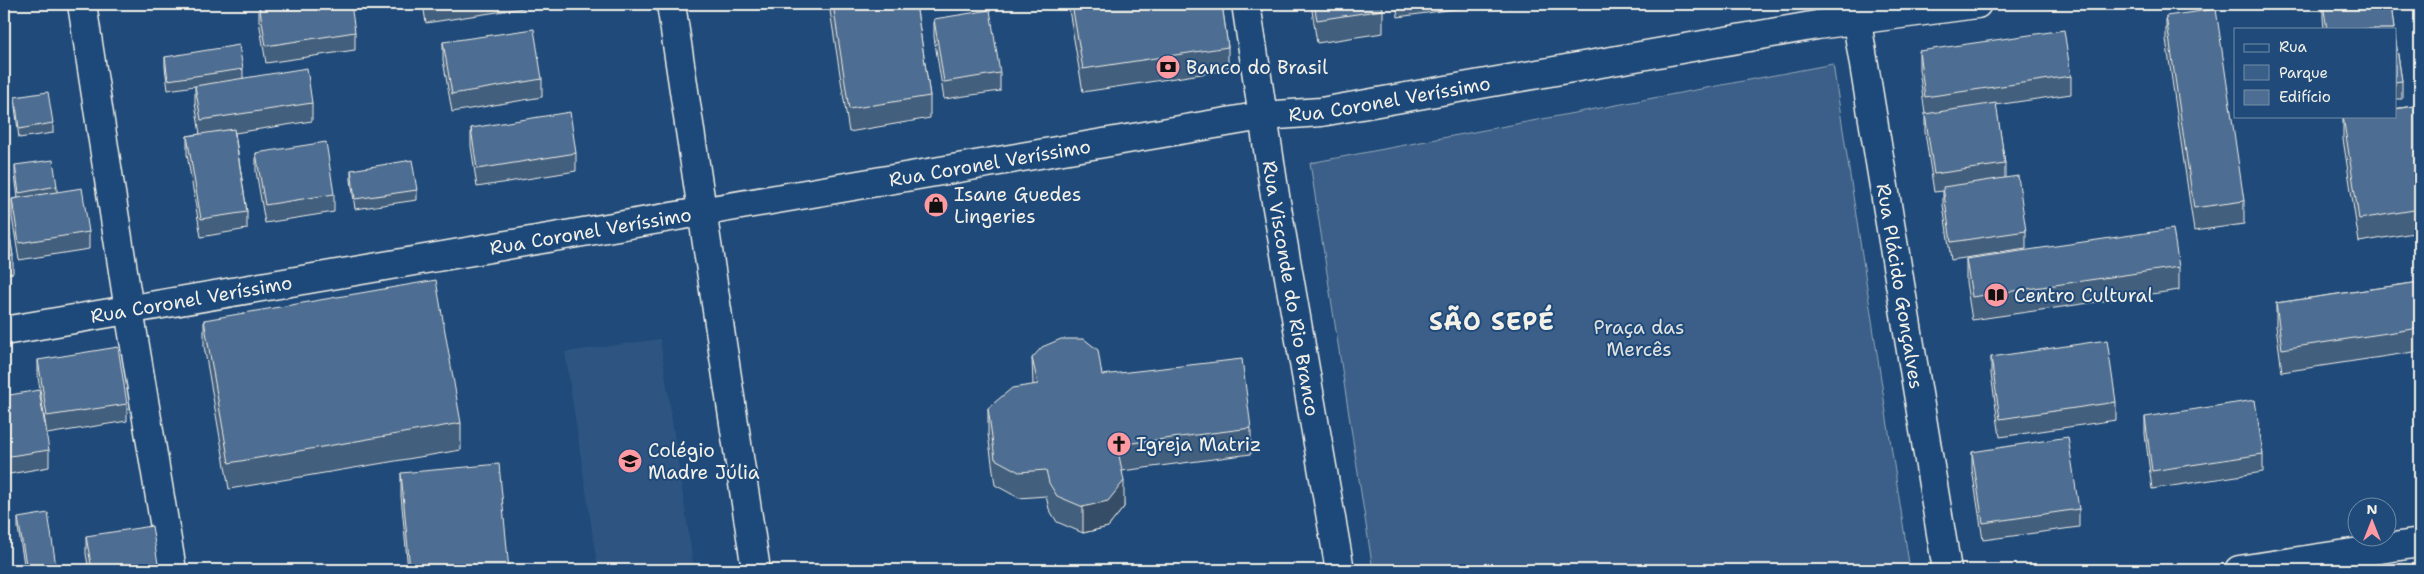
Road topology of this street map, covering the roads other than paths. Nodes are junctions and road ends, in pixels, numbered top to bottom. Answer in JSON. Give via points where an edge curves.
{"nodes":[{"id":1,"x":82,"y":4,"type":"edge"},
{"id":2,"x":671,"y":4,"type":"edge"},
{"id":3,"x":1246,"y":4,"type":"edge"},
{"id":4,"x":1977,"y":4,"type":"edge"},
{"id":5,"x":1855,"y":12,"type":"edge"},
{"id":6,"x":1262,"y":116,"type":"junction"},
{"id":7,"x":702,"y":211,"type":"junction"},
{"id":8,"x":129,"y":310,"type":"junction"},
{"id":9,"x":4,"y":331,"type":"edge"},
{"id":10,"x":2420,"y":543,"type":"edge"},
{"id":11,"x":172,"y":570,"type":"edge"},
{"id":12,"x":756,"y":570,"type":"edge"},
{"id":13,"x":1340,"y":570,"type":"edge"},
{"id":14,"x":1946,"y":570,"type":"edge"},
{"id":15,"x":2239,"y":570,"type":"edge"}],
"edges":[{"from":1,"to":8,"type":"street"},
{"from":2,"to":7,"type":"street"},
{"from":3,"to":6,"type":"street","name":"Rua Visconde do Rio Branco"},
{"from":4,"to":5,"type":"street","name":"Rua Coronel Veríssimo"},
{"from":5,"to":6,"type":"street","name":"Rua Coronel Veríssimo","via":[[1817,25],[1321,112]]},
{"from":5,"to":14,"type":"street","name":"Rua Plácido Gonçalves"},
{"from":6,"to":7,"type":"street","name":"Rua Coronel Veríssimo"},
{"from":6,"to":13,"type":"street","name":"Rua Visconde do Rio Branco"},
{"from":7,"to":8,"type":"street","name":"Rua Coronel Veríssimo"},
{"from":7,"to":12,"type":"street"},
{"from":8,"to":9,"type":"street","name":"Rua Coronel Veríssimo"},
{"from":8,"to":11,"type":"street"},
{"from":10,"to":15,"type":"street"}]}
